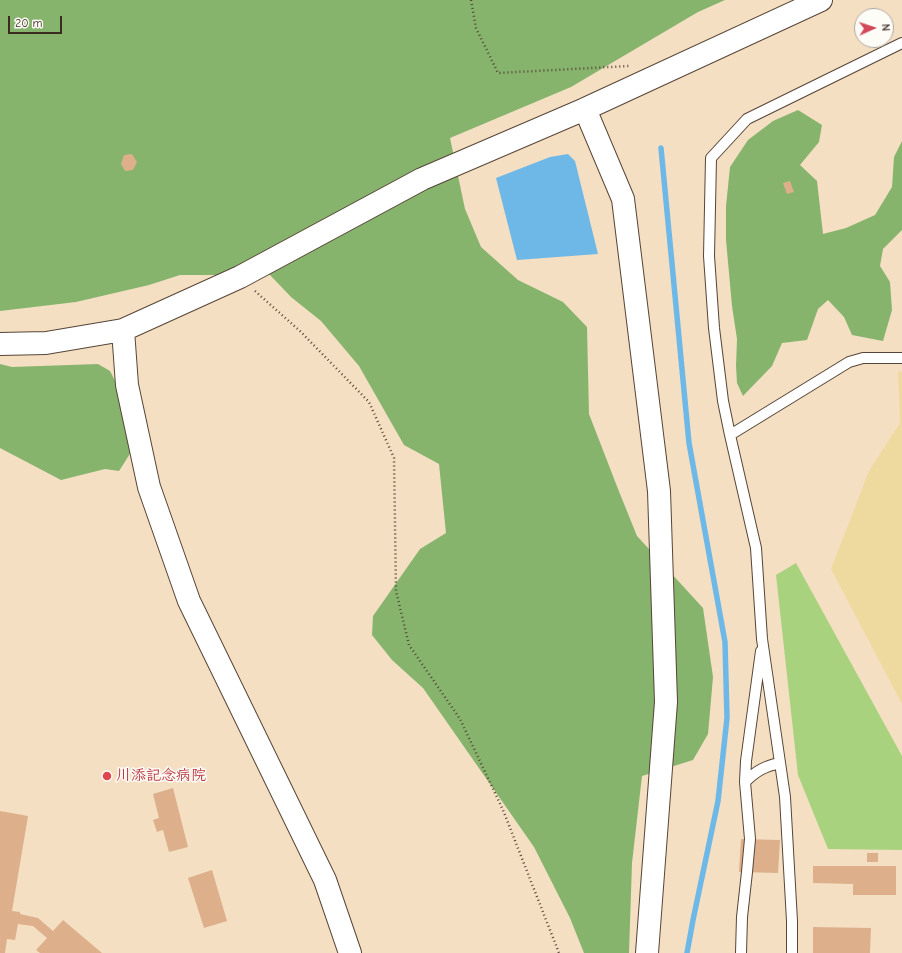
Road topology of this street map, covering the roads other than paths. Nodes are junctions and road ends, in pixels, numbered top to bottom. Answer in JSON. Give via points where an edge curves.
{"nodes":[{"id":1,"x":821,"y":0,"type":"edge"},
{"id":2,"x":902,"y":43,"type":"edge"},
{"id":3,"x":585,"y":110,"type":"junction"},
{"id":4,"x":122,"y":330,"type":"junction"},
{"id":5,"x":0,"y":344,"type":"edge"},
{"id":6,"x":902,"y":358,"type":"edge"},
{"id":7,"x":730,"y":435,"type":"junction"},
{"id":8,"x":762,"y":639,"type":"junction"},
{"id":9,"x":780,"y":763,"type":"junction"},
{"id":10,"x":745,"y":782,"type":"junction"},
{"id":11,"x":350,"y":953,"type":"edge"},
{"id":12,"x":647,"y":953,"type":"edge"},
{"id":13,"x":741,"y":953,"type":"edge"},
{"id":14,"x":792,"y":953,"type":"edge"}],
"edges":[{"from":1,"to":3,"type":"street"},
{"from":2,"to":7,"type":"lane","via":[[747,119],[711,158],[709,256],[714,328]]},
{"from":3,"to":4,"type":"street","via":[[422,179],[240,277]]},
{"from":3,"to":12,"type":"street","via":[[624,199],[659,492],[666,702]]},
{"from":4,"to":5,"type":"street","via":[[46,343]]},
{"from":4,"to":11,"type":"street","via":[[127,386],[149,487],[189,601],[325,880]]},
{"from":6,"to":7,"type":"lane","via":[[863,358],[849,362]]},
{"from":7,"to":8,"type":"lane","via":[[756,548]]},
{"from":8,"to":9,"type":"lane"},
{"from":8,"to":10,"type":"lane"},
{"from":9,"to":10,"type":"lane","via":[[769,765],[754,773]]},
{"from":9,"to":14,"type":"lane","via":[[785,797]]},
{"from":10,"to":13,"type":"lane","via":[[750,839]]}]}
